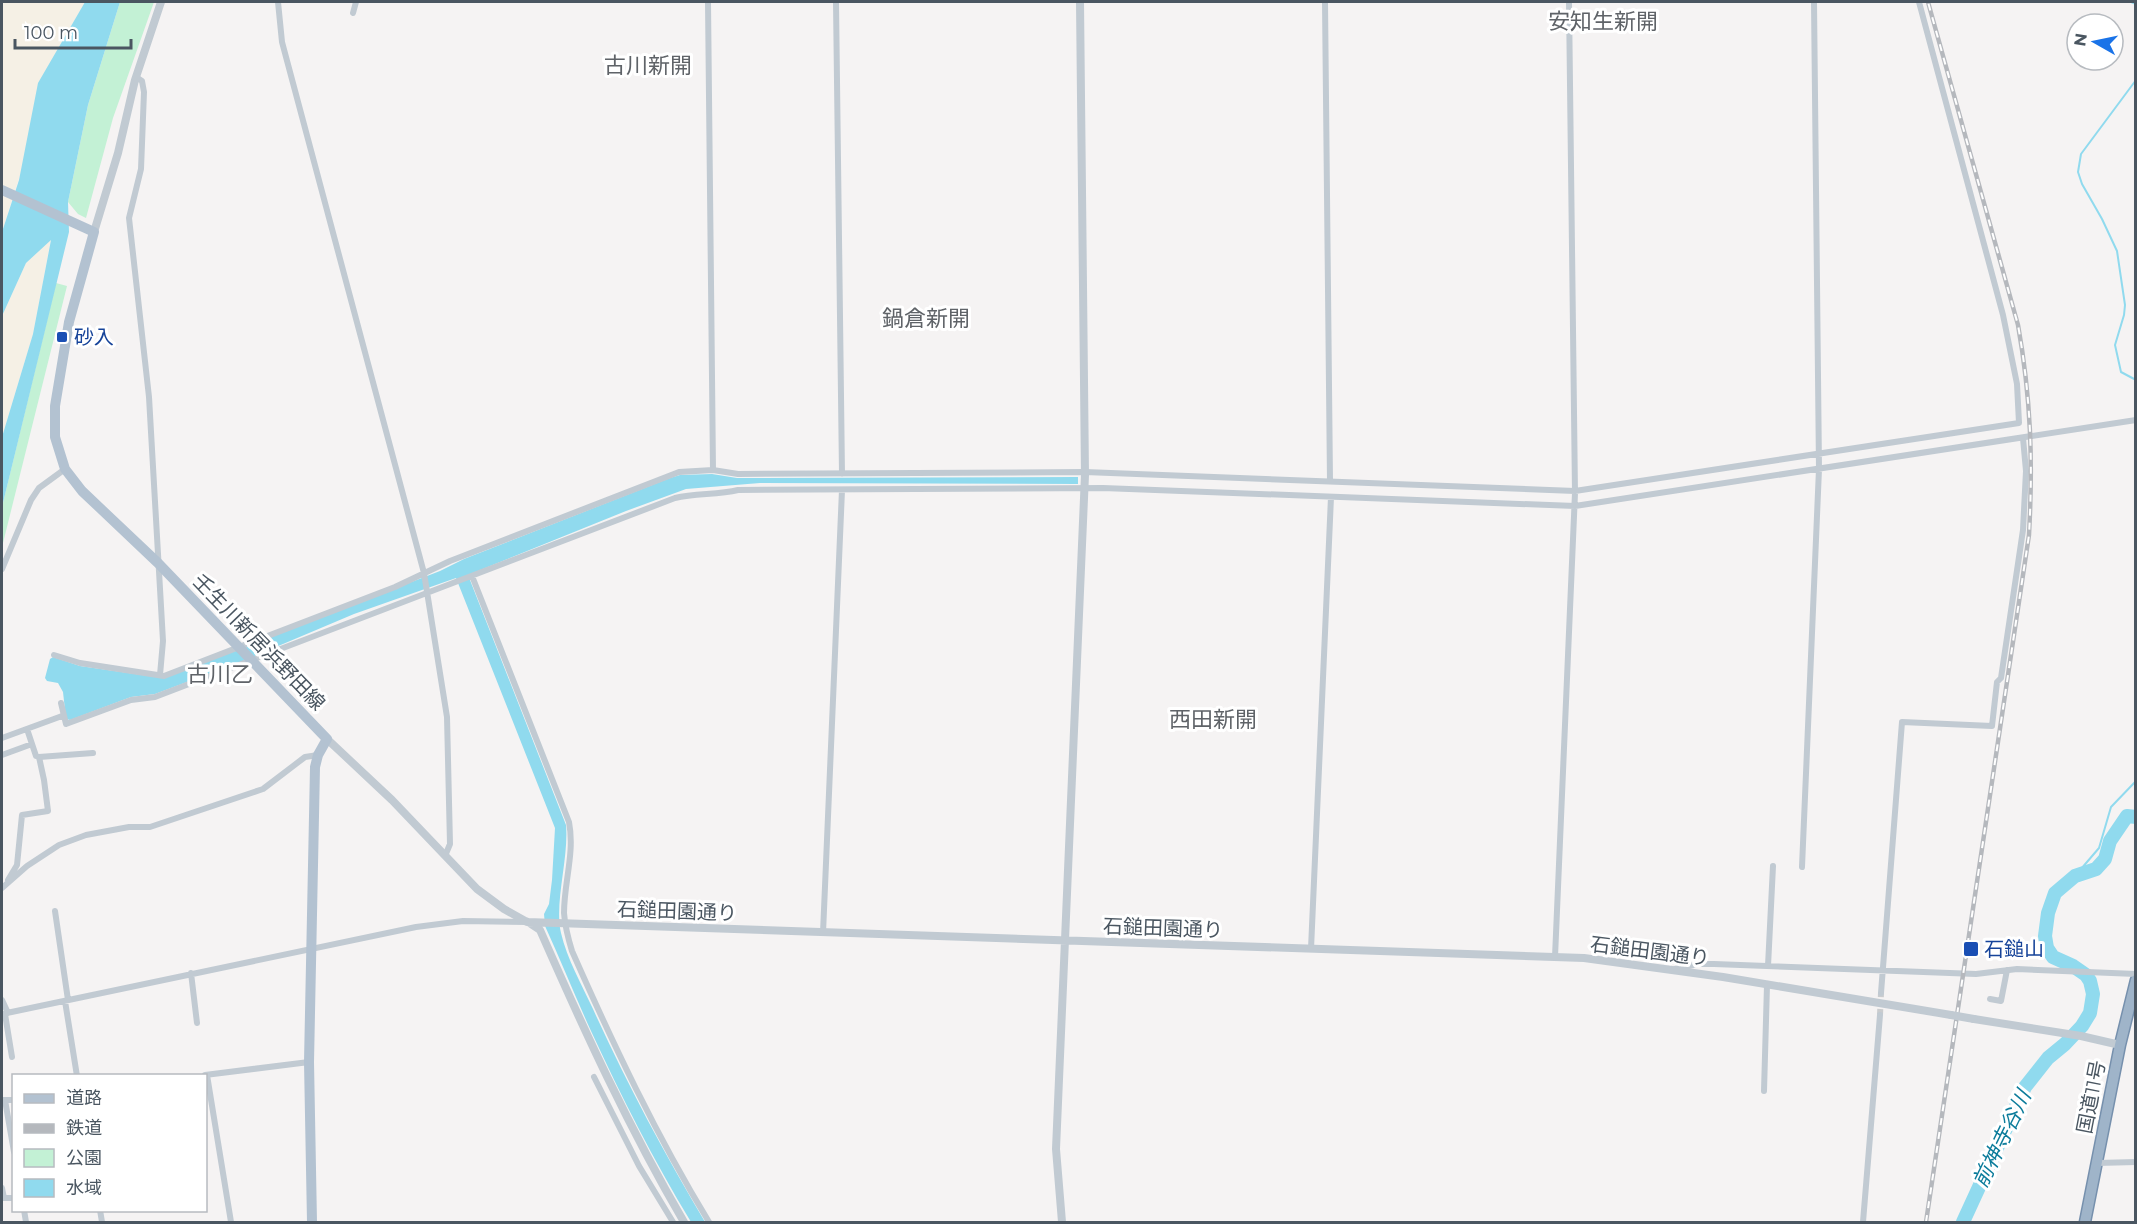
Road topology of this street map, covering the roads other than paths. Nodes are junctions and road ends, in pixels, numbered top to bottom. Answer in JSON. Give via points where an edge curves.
{"nodes":[{"id":1,"x":161,"y":2,"type":"edge"},
{"id":2,"x":278,"y":2,"type":"edge"},
{"id":3,"x":356,"y":2,"type":"edge"},
{"id":4,"x":708,"y":2,"type":"edge"},
{"id":5,"x":836,"y":2,"type":"edge"},
{"id":6,"x":1080,"y":2,"type":"edge"},
{"id":7,"x":1325,"y":2,"type":"edge"},
{"id":8,"x":1569,"y":2,"type":"edge"},
{"id":9,"x":1814,"y":2,"type":"edge"},
{"id":10,"x":1919,"y":2,"type":"edge"},
{"id":11,"x":353,"y":13,"type":"dead end"},
{"id":12,"x":136,"y":77,"type":"junction"},
{"id":13,"x":2,"y":190,"type":"edge"},
{"id":14,"x":89,"y":229,"type":"junction"},
{"id":15,"x":2136,"y":420,"type":"edge"},
{"id":16,"x":2023,"y":438,"type":"junction"},
{"id":17,"x":1819,"y":455,"type":"junction"},
{"id":18,"x":1819,"y":467,"type":"junction"},
{"id":19,"x":65,"y":469,"type":"junction"},
{"id":20,"x":713,"y":470,"type":"junction"},
{"id":21,"x":842,"y":474,"type":"junction"},
{"id":22,"x":1085,"y":474,"type":"junction"},
{"id":23,"x":1330,"y":481,"type":"junction"},
{"id":24,"x":1085,"y":488,"type":"junction"},
{"id":25,"x":842,"y":490,"type":"junction"},
{"id":26,"x":1575,"y":492,"type":"junction"},
{"id":27,"x":1330,"y":497,"type":"junction"},
{"id":28,"x":1575,"y":505,"type":"junction"},
{"id":29,"x":158,"y":563,"type":"junction"},
{"id":30,"x":2,"y":569,"type":"edge"},
{"id":31,"x":424,"y":574,"type":"junction"},
{"id":32,"x":472,"y":576,"type":"junction"},
{"id":33,"x":427,"y":592,"type":"junction"},
{"id":34,"x":240,"y":647,"type":"junction"},
{"id":35,"x":54,"y":654,"type":"dead end"},
{"id":36,"x":252,"y":659,"type":"junction"},
{"id":37,"x":160,"y":675,"type":"junction"},
{"id":38,"x":61,"y":704,"type":"dead end"},
{"id":39,"x":63,"y":716,"type":"junction"},
{"id":40,"x":27,"y":729,"type":"junction"},
{"id":41,"x":2,"y":738,"type":"edge"},
{"id":42,"x":327,"y":739,"type":"junction"},
{"id":43,"x":32,"y":744,"type":"junction"},
{"id":44,"x":93,"y":753,"type":"dead end"},
{"id":45,"x":2,"y":755,"type":"edge"},
{"id":46,"x":318,"y":755,"type":"junction"},
{"id":47,"x":39,"y":757,"type":"junction"},
{"id":48,"x":445,"y":856,"type":"junction"},
{"id":49,"x":1773,"y":866,"type":"dead end"},
{"id":50,"x":1802,"y":867,"type":"dead end"},
{"id":51,"x":4,"y":886,"type":"edge"},
{"id":52,"x":55,"y":911,"type":"dead end"},
{"id":53,"x":527,"y":922,"type":"junction"},
{"id":54,"x":565,"y":924,"type":"junction"},
{"id":55,"x":823,"y":933,"type":"junction"},
{"id":56,"x":1066,"y":941,"type":"junction"},
{"id":57,"x":1311,"y":949,"type":"junction"},
{"id":58,"x":311,"y":950,"type":"junction"},
{"id":59,"x":1555,"y":957,"type":"junction"},
{"id":60,"x":1768,"y":966,"type":"junction"},
{"id":61,"x":1671,"y":970,"type":"junction"},
{"id":62,"x":1883,"y":970,"type":"junction"},
{"id":63,"x":2007,"y":970,"type":"junction"},
{"id":64,"x":191,"y":973,"type":"junction"},
{"id":65,"x":2136,"y":974,"type":"edge"},
{"id":66,"x":2136,"y":980,"type":"edge"},
{"id":67,"x":1767,"y":985,"type":"junction"},
{"id":68,"x":1881,"y":993,"type":"tunnel mouth"},
{"id":69,"x":1990,"y":999,"type":"dead end"},
{"id":70,"x":2,"y":1000,"type":"edge"},
{"id":71,"x":66,"y":1001,"type":"junction"},
{"id":72,"x":5,"y":1014,"type":"edge"},
{"id":73,"x":1880,"y":1015,"type":"tunnel mouth"},
{"id":74,"x":196,"y":1023,"type":"dead end"},
{"id":75,"x":2120,"y":1045,"type":"junction"},
{"id":76,"x":12,"y":1057,"type":"dead end"},
{"id":77,"x":309,"y":1062,"type":"junction"},
{"id":78,"x":77,"y":1074,"type":"edge"},
{"id":79,"x":207,"y":1075,"type":"edge"},
{"id":80,"x":594,"y":1077,"type":"dead end"},
{"id":81,"x":207,"y":1086,"type":"edge"},
{"id":82,"x":1764,"y":1091,"type":"dead end"},
{"id":83,"x":3,"y":1100,"type":"edge"},
{"id":84,"x":12,"y":1143,"type":"edge"},
{"id":85,"x":2136,"y":1162,"type":"edge"},
{"id":86,"x":2097,"y":1163,"type":"junction"},
{"id":87,"x":2,"y":1188,"type":"edge"},
{"id":88,"x":3,"y":1198,"type":"edge"},
{"id":89,"x":231,"y":1222,"type":"edge"},
{"id":90,"x":312,"y":1222,"type":"edge"},
{"id":91,"x":673,"y":1222,"type":"edge"},
{"id":92,"x":684,"y":1222,"type":"edge"},
{"id":93,"x":709,"y":1222,"type":"edge"},
{"id":94,"x":1062,"y":1222,"type":"edge"},
{"id":95,"x":1863,"y":1222,"type":"edge"},
{"id":96,"x":2085,"y":1222,"type":"edge"}],
"edges":[{"from":1,"to":12,"type":"street"},
{"from":2,"to":31,"type":"street","via":[[282,42]]},
{"from":3,"to":11,"type":"street"},
{"from":4,"to":20,"type":"street"},
{"from":5,"to":21,"type":"street"},
{"from":6,"to":22,"type":"street"},
{"from":7,"to":23,"type":"street"},
{"from":8,"to":26,"type":"street"},
{"from":9,"to":17,"type":"street"},
{"from":10,"to":17,"type":"street","via":[[2004,315],[2017,384],[2019,423]]},
{"from":12,"to":14,"type":"street","via":[[118,153]]},
{"from":12,"to":29,"type":"street","via":[[142,81],[144,92],[141,169],[129,218],[149,397]]},
{"from":13,"to":14,"type":"main road"},
{"from":14,"to":19,"type":"main road","name":"壬生川新居浜野田線","via":[[55,406],[55,437]]},
{"from":15,"to":16,"type":"street"},
{"from":16,"to":18,"type":"street"},
{"from":16,"to":62,"type":"street","via":[[2026,471],[2022,530],[1992,726],[1902,722]]},
{"from":17,"to":18,"type":"street"},
{"from":17,"to":26,"type":"street"},
{"from":18,"to":28,"type":"street"},
{"from":18,"to":50,"type":"street"},
{"from":19,"to":29,"type":"main road","name":"壬生川新居浜野田線","via":[[81,491]]},
{"from":19,"to":30,"type":"street","via":[[39,488],[31,500]]},
{"from":20,"to":21,"type":"street","via":[[738,474]]},
{"from":20,"to":31,"type":"street","via":[[679,472]]},
{"from":21,"to":22,"type":"street"},
{"from":22,"to":23,"type":"street"},
{"from":22,"to":24,"type":"street"},
{"from":23,"to":26,"type":"street"},
{"from":24,"to":25,"type":"street"},
{"from":24,"to":27,"type":"street"},
{"from":24,"to":56,"type":"street"},
{"from":25,"to":32,"type":"street","via":[[691,494]]},
{"from":25,"to":55,"type":"street"},
{"from":26,"to":28,"type":"street"},
{"from":27,"to":28,"type":"street"},
{"from":27,"to":57,"type":"street"},
{"from":28,"to":59,"type":"street"},
{"from":29,"to":34,"type":"main road","name":"壬生川新居浜野田線"},
{"from":29,"to":37,"type":"street","via":[[163,641]]},
{"from":31,"to":33,"type":"street"},
{"from":31,"to":34,"type":"street"},
{"from":32,"to":33,"type":"street"},
{"from":32,"to":54,"type":"street","via":[[569,822],[572,841]]},
{"from":33,"to":36,"type":"street"},
{"from":33,"to":48,"type":"street","via":[[447,717],[450,844]]},
{"from":34,"to":36,"type":"main road","name":"壬生川新居浜野田線"},
{"from":34,"to":37,"type":"street"},
{"from":35,"to":37,"type":"street","via":[[80,663]]},
{"from":36,"to":39,"type":"street","via":[[155,697],[131,700],[66,724]]},
{"from":36,"to":42,"type":"main road","name":"壬生川新居浜野田線"},
{"from":38,"to":39,"type":"street"},
{"from":39,"to":40,"type":"street"},
{"from":40,"to":41,"type":"street"},
{"from":40,"to":43,"type":"street"},
{"from":42,"to":46,"type":"main road","name":"壬生川新居浜野田線"},
{"from":42,"to":48,"type":"street","name":"石鎚田園通り"},
{"from":43,"to":45,"type":"street"},
{"from":43,"to":47,"type":"street"},
{"from":44,"to":47,"type":"street"},
{"from":46,"to":51,"type":"street","via":[[305,757],[263,789],[150,827],[119,828],[76,838],[44,854]]},
{"from":46,"to":58,"type":"main road","name":"壬生川新居浜野田線"},
{"from":47,"to":51,"type":"street","via":[[48,811],[22,815],[16,865]]},
{"from":48,"to":53,"type":"street","name":"石鎚田園通り","via":[[477,889]]},
{"from":49,"to":60,"type":"street"},
{"from":52,"to":71,"type":"street"},
{"from":53,"to":54,"type":"street","name":"石鎚田園通り"},
{"from":53,"to":58,"type":"street","via":[[440,923]]},
{"from":53,"to":92,"type":"street","via":[[540,930],[621,1108]]},
{"from":54,"to":55,"type":"street","name":"石鎚田園通り"},
{"from":54,"to":93,"type":"street","via":[[572,951],[609,1035],[674,1164]]},
{"from":55,"to":56,"type":"street","name":"石鎚田園通り"},
{"from":56,"to":57,"type":"street","name":"石鎚田園通り"},
{"from":56,"to":94,"type":"street","via":[[1056,1149]]},
{"from":57,"to":59,"type":"street","name":"石鎚田園通り"},
{"from":58,"to":64,"type":"street"},
{"from":58,"to":77,"type":"main road","name":"壬生川新居浜野田線"},
{"from":59,"to":61,"type":"street","name":"石鎚田園通り"},
{"from":60,"to":61,"type":"street","via":[[1698,964]]},
{"from":60,"to":62,"type":"street"},
{"from":61,"to":67,"type":"street","name":"石鎚田園通り"},
{"from":62,"to":63,"type":"street","via":[[1976,974]]},
{"from":62,"to":68,"type":"street"},
{"from":63,"to":65,"type":"street"},
{"from":63,"to":69,"type":"street","via":[[2001,1001]]},
{"from":64,"to":71,"type":"street"},
{"from":64,"to":74,"type":"street"},
{"from":66,"to":75,"type":"highway","name":"国道11号"},
{"from":67,"to":75,"type":"street","name":"石鎚田園通り","bridge":true},
{"from":67,"to":82,"type":"street"},
{"from":70,"to":72,"type":"street"},
{"from":71,"to":72,"type":"street"},
{"from":71,"to":78,"type":"street"},
{"from":72,"to":76,"type":"street"},
{"from":73,"to":95,"type":"street"},
{"from":75,"to":86,"type":"highway","name":"国道11号"},
{"from":77,"to":79,"type":"street"},
{"from":77,"to":90,"type":"main road","name":"壬生川新居浜野田線"},
{"from":80,"to":91,"type":"street","via":[[639,1166]]},
{"from":81,"to":89,"type":"street"},
{"from":83,"to":84,"type":"street"},
{"from":85,"to":86,"type":"street"},
{"from":86,"to":96,"type":"highway","name":"国道11号"},
{"from":87,"to":88,"type":"street"}]}
